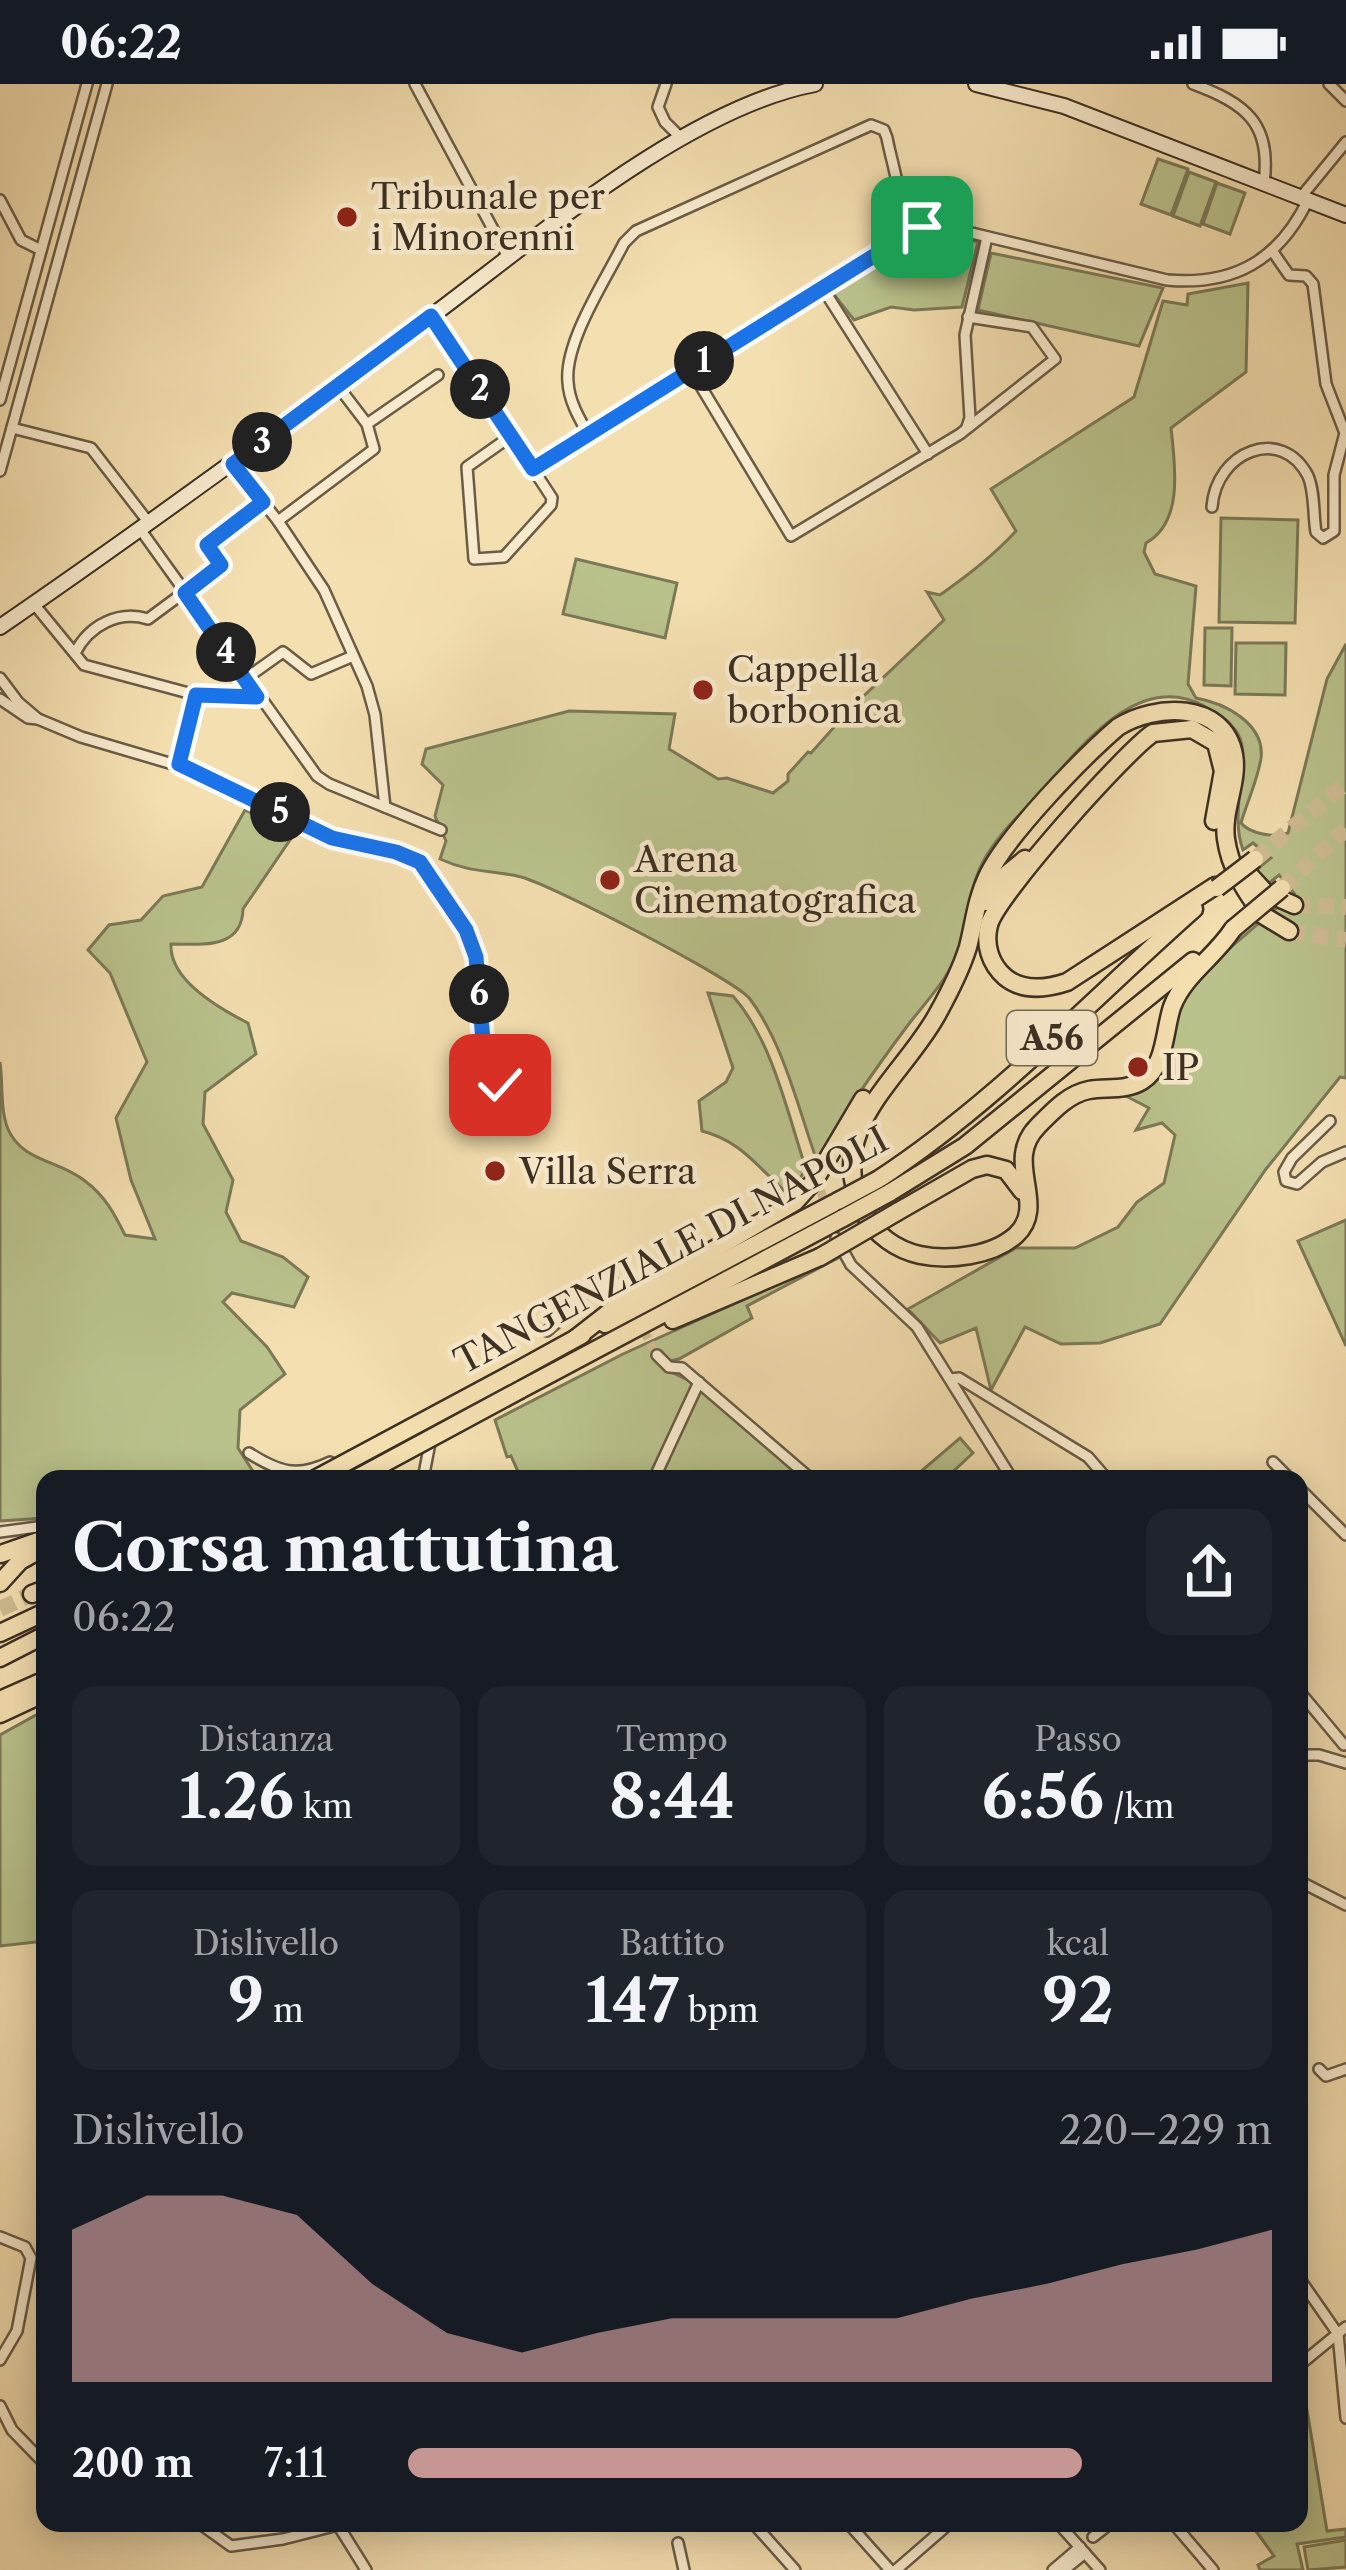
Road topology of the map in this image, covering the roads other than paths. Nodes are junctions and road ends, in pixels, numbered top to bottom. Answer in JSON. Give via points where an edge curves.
{"nodes":[{"id":1,"x":87,"y":84,"type":"edge"},
{"id":2,"x":107,"y":84,"type":"edge"},
{"id":3,"x":415,"y":84,"type":"edge"},
{"id":4,"x":666,"y":84,"type":"edge"},
{"id":5,"x":815,"y":84,"type":"edge"},
{"id":6,"x":976,"y":84,"type":"edge"},
{"id":7,"x":1192,"y":84,"type":"edge"},
{"id":8,"x":1329,"y":84,"type":"edge"},
{"id":9,"x":1346,"y":101,"type":"edge"},
{"id":10,"x":681,"y":138,"type":"junction"},
{"id":11,"x":1346,"y":142,"type":"edge"},
{"id":12,"x":1264,"y":183,"type":"junction"},
{"id":13,"x":1305,"y":199,"type":"junction"},
{"id":14,"x":0,"y":200,"type":"edge"},
{"id":15,"x":901,"y":210,"type":"junction"},
{"id":16,"x":1346,"y":215,"type":"edge"},
{"id":17,"x":944,"y":228,"type":"junction"},
{"id":18,"x":987,"y":237,"type":"junction"},
{"id":19,"x":41,"y":250,"type":"junction"},
{"id":20,"x":1274,"y":252,"type":"junction"},
{"id":21,"x":877,"y":254,"type":"junction"},
{"id":22,"x":509,"y":259,"type":"junction"},
{"id":23,"x":822,"y":287,"type":"junction"},
{"id":24,"x":431,"y":316,"type":"junction"},
{"id":25,"x":968,"y":317,"type":"junction"},
{"id":26,"x":691,"y":370,"type":"junction"},
{"id":27,"x":438,"y":375,"type":"dead end"},
{"id":28,"x":338,"y":386,"type":"junction"},
{"id":29,"x":0,"y":400,"type":"edge"},
{"id":30,"x":367,"y":424,"type":"junction"},
{"id":31,"x":968,"y":427,"type":"junction"},
{"id":32,"x":12,"y":428,"type":"junction"},
{"id":33,"x":588,"y":434,"type":"junction"},
{"id":34,"x":512,"y":436,"type":"junction"},
{"id":35,"x":928,"y":454,"type":"junction"},
{"id":36,"x":233,"y":464,"type":"junction"},
{"id":37,"x":533,"y":469,"type":"junction"},
{"id":38,"x":0,"y":471,"type":"edge"},
{"id":39,"x":263,"y":502,"type":"junction"},
{"id":40,"x":1212,"y":507,"type":"dead end"},
{"id":41,"x":278,"y":521,"type":"junction"},
{"id":42,"x":144,"y":526,"type":"junction"},
{"id":43,"x":185,"y":593,"type":"junction"},
{"id":44,"x":34,"y":604,"type":"junction"},
{"id":45,"x":0,"y":627,"type":"edge"},
{"id":46,"x":75,"y":653,"type":"junction"},
{"id":47,"x":352,"y":656,"type":"junction"},
{"id":48,"x":0,"y":678,"type":"edge"},
{"id":49,"x":245,"y":679,"type":"junction"},
{"id":50,"x":196,"y":695,"type":"junction"},
{"id":51,"x":257,"y":697,"type":"junction"},
{"id":52,"x":0,"y":699,"type":"edge"},
{"id":53,"x":38,"y":719,"type":"junction"},
{"id":54,"x":179,"y":764,"type":"junction"},
{"id":55,"x":1231,"y":786,"type":"junction"},
{"id":56,"x":382,"y":788,"type":"junction"},
{"id":57,"x":368,"y":800,"type":"junction"},
{"id":58,"x":385,"y":807,"type":"junction"},
{"id":59,"x":441,"y":830,"type":"dead end"},
{"id":60,"x":1056,"y":834,"type":"junction"},
{"id":61,"x":1255,"y":859,"type":"tunnel mouth"},
{"id":62,"x":1216,"y":887,"type":"junction"},
{"id":63,"x":1282,"y":888,"type":"tunnel mouth"},
{"id":64,"x":1294,"y":905,"type":"tunnel mouth"},
{"id":65,"x":1262,"y":914,"type":"junction"},
{"id":66,"x":1233,"y":929,"type":"junction"},
{"id":67,"x":1289,"y":932,"type":"tunnel mouth"},
{"id":68,"x":1156,"y":943,"type":"junction"},
{"id":69,"x":962,"y":962,"type":"junction"},
{"id":70,"x":1108,"y":974,"type":"dead end"},
{"id":71,"x":462,"y":1111,"type":"dead end"},
{"id":72,"x":1330,"y":1121,"type":"dead end"},
{"id":73,"x":1346,"y":1152,"type":"edge"},
{"id":74,"x":884,"y":1186,"type":"junction"},
{"id":75,"x":840,"y":1210,"type":"junction"},
{"id":76,"x":836,"y":1238,"type":"dead end"},
{"id":77,"x":621,"y":1291,"type":"dead end"},
{"id":78,"x":547,"y":1330,"type":"dead end"},
{"id":79,"x":576,"y":1338,"type":"junction"},
{"id":80,"x":600,"y":1349,"type":"junction"},
{"id":81,"x":657,"y":1355,"type":"tunnel mouth"},
{"id":82,"x":951,"y":1379,"type":"junction"},
{"id":83,"x":516,"y":1382,"type":"junction"},
{"id":84,"x":699,"y":1382,"type":"junction"},
{"id":85,"x":249,"y":1453,"type":"dead end"},
{"id":86,"x":1273,"y":1462,"type":"dead end"},
{"id":87,"x":277,"y":1470,"type":"edge"},
{"id":88,"x":310,"y":1470,"type":"edge"},
{"id":89,"x":334,"y":1470,"type":"edge"},
{"id":90,"x":370,"y":1470,"type":"edge"},
{"id":91,"x":425,"y":1470,"type":"edge"},
{"id":92,"x":658,"y":1470,"type":"edge"},
{"id":93,"x":801,"y":1470,"type":"edge"},
{"id":94,"x":1007,"y":1470,"type":"edge"},
{"id":95,"x":1099,"y":1470,"type":"edge"},
{"id":96,"x":1281,"y":1470,"type":"edge"},
{"id":97,"x":1308,"y":1497,"type":"edge"},
{"id":98,"x":36,"y":1527,"type":"edge"},
{"id":99,"x":0,"y":1532,"type":"edge"},
{"id":100,"x":1346,"y":1535,"type":"edge"},
{"id":101,"x":36,"y":1546,"type":"edge"},
{"id":102,"x":36,"y":1550,"type":"edge"},
{"id":103,"x":1,"y":1554,"type":"edge"},
{"id":104,"x":0,"y":1583,"type":"edge"},
{"id":105,"x":36,"y":1616,"type":"edge"},
{"id":106,"x":0,"y":1633,"type":"edge"},
{"id":107,"x":36,"y":1640,"type":"edge"},
{"id":108,"x":0,"y":1658,"type":"edge"},
{"id":109,"x":36,"y":1678,"type":"edge"},
{"id":110,"x":36,"y":1680,"type":"edge"},
{"id":111,"x":0,"y":1689,"type":"edge"},
{"id":112,"x":36,"y":1697,"type":"edge"},
{"id":113,"x":0,"y":1700,"type":"edge"},
{"id":114,"x":1308,"y":1702,"type":"edge"},
{"id":115,"x":0,"y":1714,"type":"edge"},
{"id":116,"x":1344,"y":1745,"type":"edge"},
{"id":117,"x":1308,"y":1755,"type":"edge"},
{"id":118,"x":1346,"y":1762,"type":"edge"},
{"id":119,"x":1308,"y":1886,"type":"edge"},
{"id":120,"x":1346,"y":1905,"type":"edge"},
{"id":121,"x":1319,"y":2069,"type":"dead end"},
{"id":122,"x":1346,"y":2069,"type":"edge"},
{"id":123,"x":0,"y":2237,"type":"edge"},
{"id":124,"x":1308,"y":2291,"type":"edge"},
{"id":125,"x":1343,"y":2327,"type":"edge"},
{"id":126,"x":1308,"y":2358,"type":"edge"},
{"id":127,"x":0,"y":2360,"type":"edge"},
{"id":128,"x":0,"y":2406,"type":"edge"},
{"id":129,"x":1346,"y":2418,"type":"edge"},
{"id":130,"x":36,"y":2455,"type":"edge"},
{"id":131,"x":212,"y":2532,"type":"edge"},
{"id":132,"x":310,"y":2532,"type":"edge"},
{"id":133,"x":342,"y":2532,"type":"edge"},
{"id":134,"x":761,"y":2532,"type":"edge"},
{"id":135,"x":857,"y":2532,"type":"edge"},
{"id":136,"x":936,"y":2532,"type":"edge"},
{"id":137,"x":1066,"y":2532,"type":"edge"},
{"id":138,"x":1099,"y":2532,"type":"edge"},
{"id":139,"x":1181,"y":2532,"type":"edge"},
{"id":140,"x":1093,"y":2537,"type":"dead end"},
{"id":141,"x":679,"y":2543,"type":"dead end"},
{"id":142,"x":1082,"y":2550,"type":"junction"},
{"id":143,"x":366,"y":2570,"type":"edge"},
{"id":144,"x":684,"y":2570,"type":"edge"},
{"id":145,"x":795,"y":2570,"type":"edge"},
{"id":146,"x":893,"y":2570,"type":"edge"},
{"id":147,"x":1053,"y":2570,"type":"edge"},
{"id":148,"x":1064,"y":2570,"type":"edge"},
{"id":149,"x":1100,"y":2570,"type":"edge"},
{"id":150,"x":1213,"y":2570,"type":"edge"}],
"edges":[{"from":1,"to":19,"type":"street"},
{"from":2,"to":32,"type":"street"},
{"from":3,"to":22,"type":"street"},
{"from":4,"to":10,"type":"street","via":[[658,107]]},
{"from":5,"to":10,"type":"main road","via":[[759,100]]},
{"from":6,"to":12,"type":"main road","via":[[1064,106]]},
{"from":7,"to":12,"type":"street","via":[[1243,106],[1268,158]]},
{"from":8,"to":9,"type":"street"},
{"from":10,"to":22,"type":"main road"},
{"from":11,"to":13,"type":"street"},
{"from":12,"to":13,"type":"main road"},
{"from":13,"to":16,"type":"main road"},
{"from":13,"to":20,"type":"street"},
{"from":14,"to":19,"type":"street","via":[[21,240]]},
{"from":15,"to":17,"type":"street","via":[[912,225]]},
{"from":15,"to":21,"type":"street","via":[[896,237]]},
{"from":15,"to":33,"type":"street","via":[[887,138],[871,124],[636,231],[570,356],[570,396]]},
{"from":17,"to":18,"type":"street"},
{"from":17,"to":21,"type":"street"},
{"from":18,"to":20,"type":"street","via":[[1192,282]]},
{"from":18,"to":25,"type":"street"},
{"from":19,"to":29,"type":"street"},
{"from":20,"to":40,"type":"street","via":[[1288,275],[1312,280],[1326,384],[1343,424],[1334,525],[1323,538],[1316,532],[1305,472],[1275,450],[1231,461],[1213,484]]},
{"from":21,"to":23,"type":"street"},
{"from":22,"to":24,"type":"main road"},
{"from":23,"to":26,"type":"street"},
{"from":23,"to":35,"type":"street"},
{"from":24,"to":28,"type":"main road"},
{"from":24,"to":34,"type":"street"},
{"from":25,"to":31,"type":"street"},
{"from":25,"to":31,"type":"street","via":[[1032,327],[1055,358]]},
{"from":26,"to":33,"type":"street"},
{"from":26,"to":35,"type":"street","via":[[791,536]]},
{"from":27,"to":30,"type":"street"},
{"from":28,"to":30,"type":"street"},
{"from":28,"to":36,"type":"main road"},
{"from":30,"to":41,"type":"street","via":[[374,449]]},
{"from":31,"to":35,"type":"street"},
{"from":32,"to":38,"type":"street"},
{"from":32,"to":42,"type":"street","via":[[92,448]]},
{"from":33,"to":37,"type":"street"},
{"from":34,"to":37,"type":"street"},
{"from":34,"to":37,"type":"street","via":[[467,467],[474,559],[504,556],[551,505]]},
{"from":36,"to":39,"type":"street"},
{"from":36,"to":42,"type":"main road"},
{"from":39,"to":41,"type":"street"},
{"from":39,"to":43,"type":"street","via":[[207,545],[221,565]]},
{"from":41,"to":47,"type":"street","via":[[325,590]]},
{"from":42,"to":43,"type":"street"},
{"from":42,"to":44,"type":"main road"},
{"from":43,"to":46,"type":"street","via":[[148,619],[116,616]]},
{"from":43,"to":49,"type":"street"},
{"from":44,"to":45,"type":"main road"},
{"from":44,"to":46,"type":"street"},
{"from":46,"to":50,"type":"street","via":[[96,670]]},
{"from":47,"to":49,"type":"street","via":[[311,674],[283,652]]},
{"from":47,"to":56,"type":"street","via":[[374,715]]},
{"from":48,"to":53,"type":"street"},
{"from":49,"to":51,"type":"street"},
{"from":50,"to":51,"type":"street"},
{"from":50,"to":54,"type":"street"},
{"from":51,"to":57,"type":"street","via":[[317,776]]},
{"from":52,"to":53,"type":"street"},
{"from":53,"to":54,"type":"street"},
{"from":54,"to":71,"type":"street","via":[[332,838],[420,862],[476,957],[483,1041],[500,1081],[498,1088],[469,1089]]},
{"from":55,"to":64,"type":"highway","via":[[1242,866],[1264,892]]},
{"from":55,"to":65,"type":"highway","via":[[1228,851]]},
{"from":55,"to":69,"type":"highway","via":[[1232,748],[1206,718],[1164,710],[1118,727],[997,859]]},
{"from":56,"to":57,"type":"street"},
{"from":56,"to":58,"type":"street"},
{"from":57,"to":58,"type":"street"},
{"from":58,"to":59,"type":"street"},
{"from":60,"to":62,"type":"highway","via":[[988,928],[992,959],[1018,985],[1046,988],[1078,976]]},
{"from":60,"to":65,"type":"highway","via":[[1145,739],[1173,729],[1201,733],[1223,761],[1214,822],[1222,868]]},
{"from":60,"to":80,"type":"highway","bridge":true,"via":[[991,893],[956,994],[879,1103],[860,1157],[871,1212],[889,1234],[909,1245],[973,1247],[1000,1238],[1020,1219],[1016,1178],[1001,1167],[972,1169],[897,1212],[820,1257]]},
{"from":61,"to":62,"type":"highway","bridge":true},
{"from":62,"to":68,"type":"highway","name":"TANGENZIALE DI NAPOLI","number":"A56"},
{"from":63,"to":66,"type":"highway","name":"TANGENZIALE DI NAPOLI","number":"A56","bridge":true},
{"from":65,"to":67,"type":"highway"},
{"from":66,"to":69,"type":"highway","via":[[1178,995],[1150,1074],[1130,1086],[1071,1096],[1033,1131],[1022,1161],[1029,1208],[1016,1235],[976,1253],[927,1256],[894,1245],[867,1219],[855,1188],[855,1144],[868,1109],[936,1018]]},
{"from":66,"to":74,"type":"highway","name":"TANGENZIALE DI NAPOLI","number":"A56","via":[[979,1136]]},
{"from":68,"to":70,"type":"highway"},
{"from":68,"to":74,"type":"highway","name":"TANGENZIALE DI NAPOLI","number":"A56"},
{"from":69,"to":79,"type":"highway","via":[[803,1195]]},
{"from":72,"to":73,"type":"street","via":[[1292,1158],[1286,1181],[1298,1184]]},
{"from":74,"to":75,"type":"highway","name":"TANGENZIALE DI NAPOLI","number":"A56","bridge":true},
{"from":75,"to":79,"type":"highway","name":"TANGENZIALE DI NAPOLI","number":"A56"},
{"from":75,"to":80,"type":"highway","name":"TANGENZIALE DI NAPOLI","number":"A56"},
{"from":76,"to":82,"type":"street","via":[[851,1265],[917,1327]]},
{"from":77,"to":78,"type":"street","via":[[617,1284],[577,1295]]},
{"from":79,"to":83,"type":"highway","name":"TANGENZIALE DI NAPOLI","number":"A56"},
{"from":80,"to":83,"type":"highway","name":"TANGENZIALE DI NAPOLI","number":"A56"},
{"from":81,"to":84,"type":"street"},
{"from":82,"to":94,"type":"street"},
{"from":82,"to":95,"type":"street"},
{"from":83,"to":89,"type":"highway","name":"TANGENZIALE DI NAPOLI","number":"A56","bridge":true},
{"from":83,"to":90,"type":"highway","name":"TANGENZIALE DI NAPOLI","number":"A56","bridge":true},
{"from":84,"to":92,"type":"street"},
{"from":84,"to":93,"type":"street"},
{"from":85,"to":87,"type":"street"},
{"from":86,"to":96,"type":"street"},
{"from":88,"to":91,"type":"street","via":[[417,1423],[431,1441]]},
{"from":97,"to":100,"type":"street"},
{"from":98,"to":99,"type":"street"},
{"from":101,"to":103,"type":"highway"},
{"from":102,"to":104,"type":"highway"},
{"from":105,"to":106,"type":"highway"},
{"from":107,"to":108,"type":"highway"},
{"from":109,"to":111,"type":"highway"},
{"from":110,"to":113,"type":"highway"},
{"from":112,"to":115,"type":"highway"},
{"from":114,"to":116,"type":"street"},
{"from":117,"to":118,"type":"street"},
{"from":119,"to":120,"type":"street"},
{"from":121,"to":122,"type":"street","via":[[1326,2076]]},
{"from":123,"to":127,"type":"street","via":[[31,2258],[17,2331]]},
{"from":124,"to":125,"type":"street"},
{"from":125,"to":126,"type":"street"},
{"from":125,"to":129,"type":"street"},
{"from":128,"to":130,"type":"street"},
{"from":131,"to":132,"type":"street","via":[[231,2546]]},
{"from":133,"to":143,"type":"street"},
{"from":134,"to":145,"type":"street"},
{"from":135,"to":146,"type":"street"},
{"from":136,"to":146,"type":"street"},
{"from":137,"to":142,"type":"street"},
{"from":138,"to":140,"type":"street"},
{"from":139,"to":150,"type":"street"},
{"from":141,"to":144,"type":"street"},
{"from":142,"to":147,"type":"street"},
{"from":142,"to":148,"type":"street"},
{"from":142,"to":149,"type":"street"}]}
